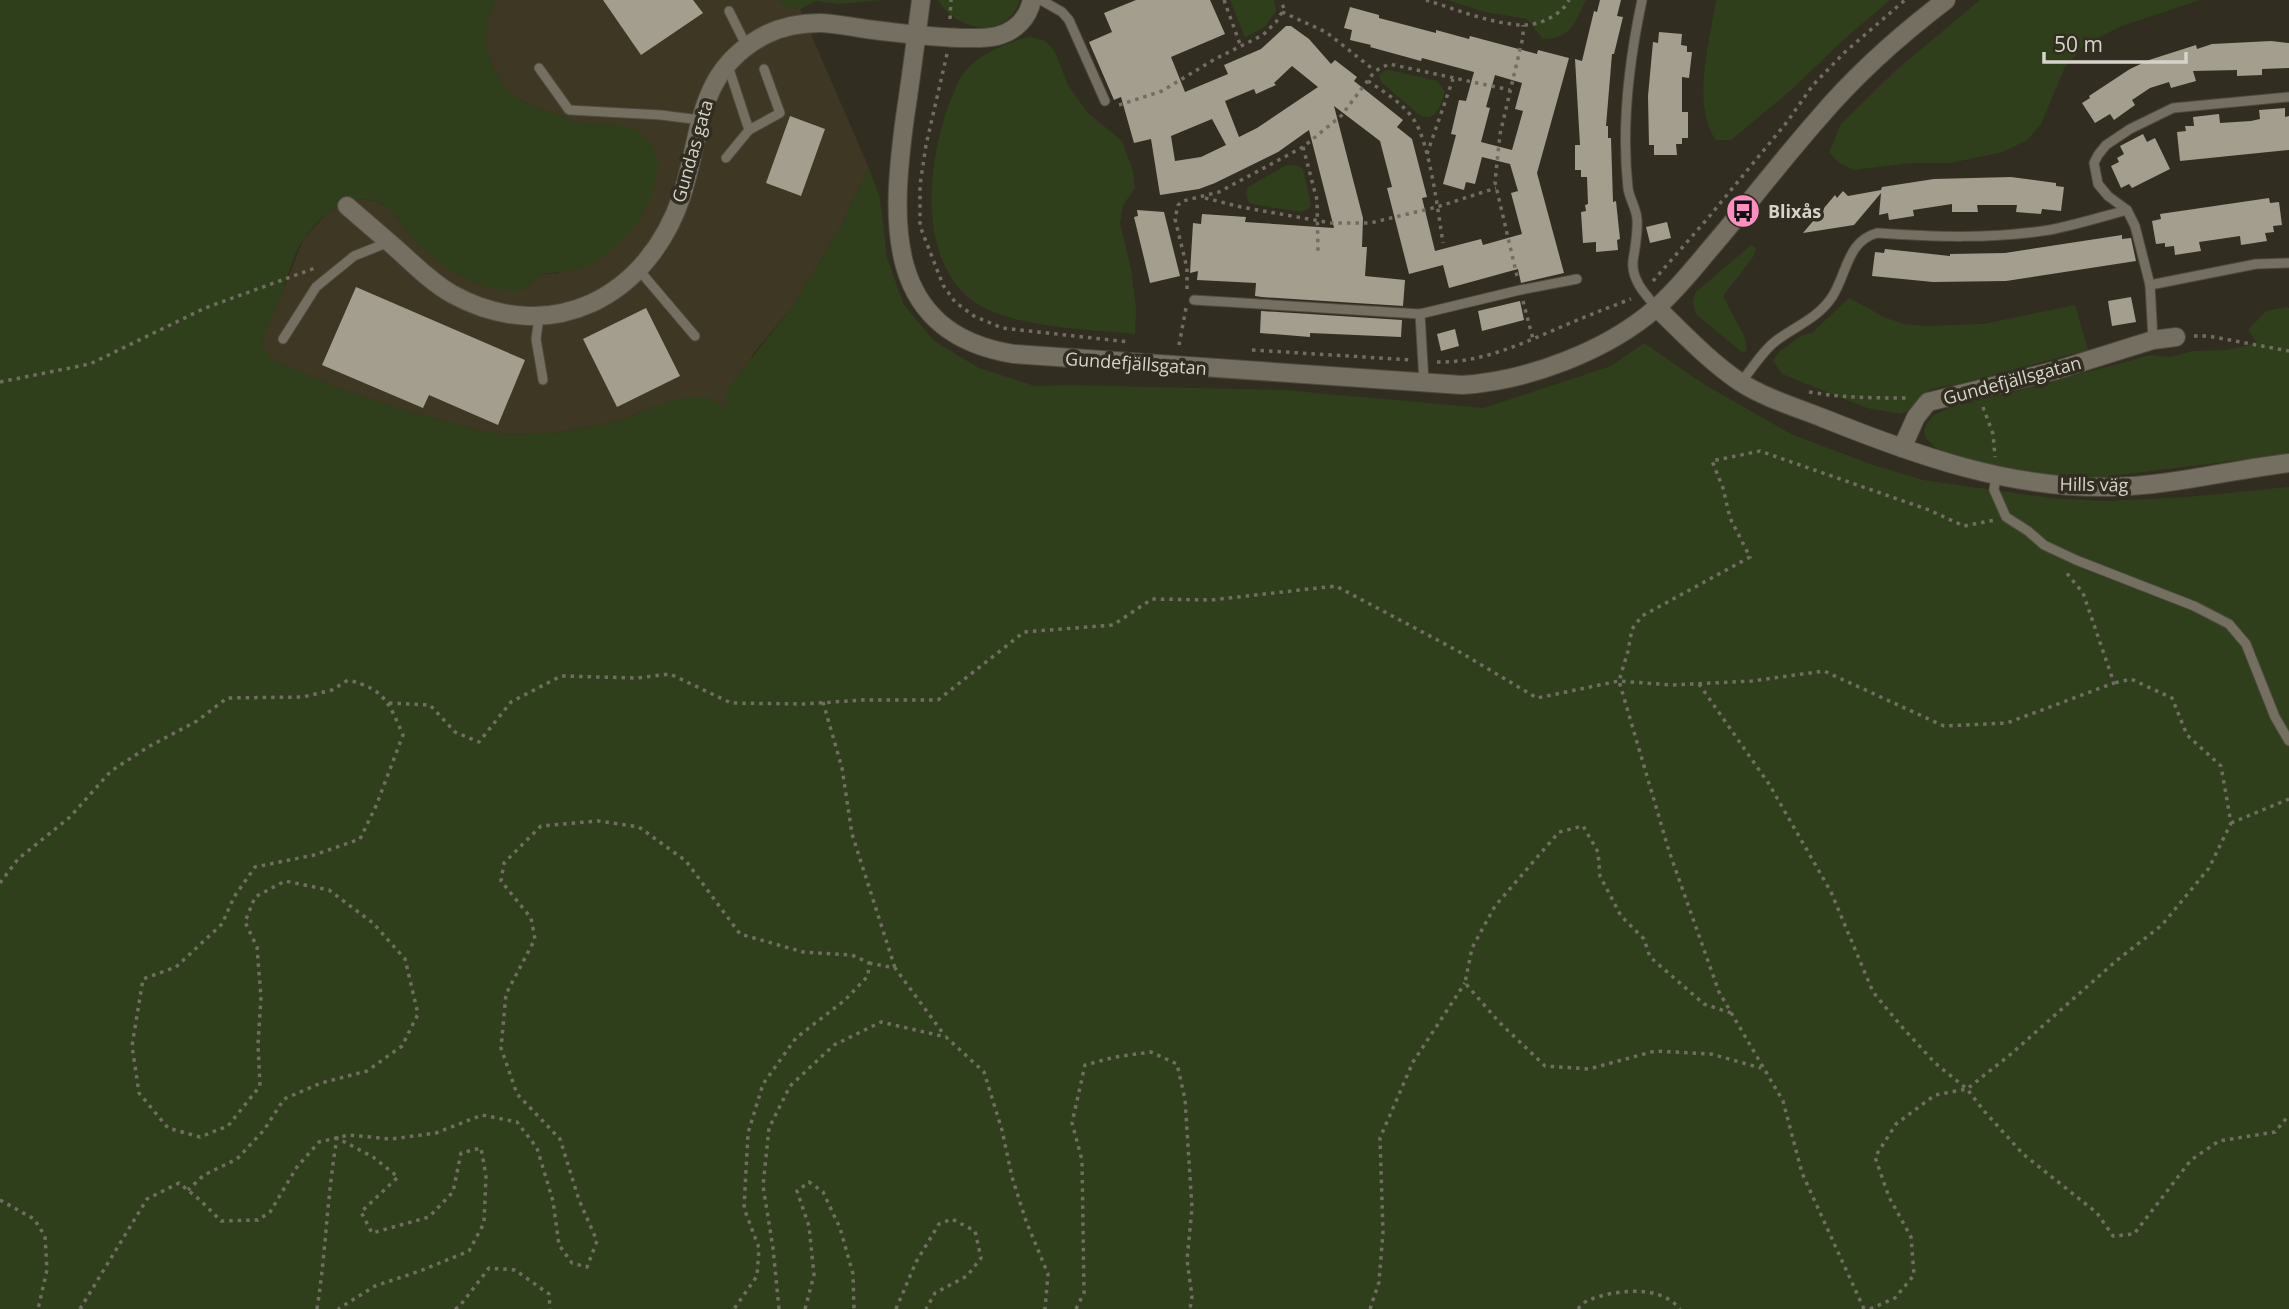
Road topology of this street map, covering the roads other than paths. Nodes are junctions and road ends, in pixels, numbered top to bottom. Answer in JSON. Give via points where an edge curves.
{"nodes":[{"id":1,"x":922,"y":0,"type":"edge"},
{"id":2,"x":1032,"y":0,"type":"edge"},
{"id":3,"x":1041,"y":0,"type":"edge"},
{"id":4,"x":1642,"y":0,"type":"edge"},
{"id":5,"x":1946,"y":0,"type":"edge"},
{"id":6,"x":729,"y":11,"type":"dead end"},
{"id":7,"x":917,"y":34,"type":"junction"},
{"id":8,"x":747,"y":47,"type":"junction"},
{"id":9,"x":727,"y":64,"type":"junction"},
{"id":10,"x":539,"y":68,"type":"dead end"},
{"id":11,"x":764,"y":69,"type":"dead end"},
{"id":12,"x":2289,"y":97,"type":"edge"},
{"id":13,"x":1105,"y":101,"type":"road end"},
{"id":14,"x":700,"y":120,"type":"junction"},
{"id":15,"x":749,"y":130,"type":"junction"},
{"id":16,"x":726,"y":158,"type":"dead end"},
{"id":17,"x":346,"y":206,"type":"dead end"},
{"id":18,"x":2127,"y":210,"type":"junction"},
{"id":19,"x":389,"y":242,"type":"junction"},
{"id":20,"x":2289,"y":263,"type":"edge"},
{"id":21,"x":639,"y":270,"type":"junction"},
{"id":22,"x":1577,"y":279,"type":"dead end"},
{"id":23,"x":2150,"y":285,"type":"junction"},
{"id":24,"x":1190,"y":300,"type":"road end"},
{"id":25,"x":1657,"y":308,"type":"junction"},
{"id":26,"x":1420,"y":314,"type":"junction"},
{"id":27,"x":539,"y":317,"type":"junction"},
{"id":28,"x":695,"y":336,"type":"dead end"},
{"id":29,"x":2176,"y":337,"type":"road end"},
{"id":30,"x":283,"y":339,"type":"dead end"},
{"id":31,"x":2153,"y":340,"type":"junction"},
{"id":32,"x":543,"y":380,"type":"dead end"},
{"id":33,"x":1741,"y":382,"type":"junction"},
{"id":34,"x":1424,"y":383,"type":"junction"},
{"id":35,"x":1902,"y":448,"type":"junction"},
{"id":36,"x":2289,"y":463,"type":"edge"},
{"id":37,"x":1996,"y":476,"type":"junction"},
{"id":38,"x":2289,"y":741,"type":"edge"}],
"edges":[{"from":1,"to":7,"type":"street","name":"Gundefjällsgatan"},
{"from":2,"to":7,"type":"street","name":"Gundas gata","via":[[1022,22],[1000,35],[949,38]]},
{"from":3,"to":13,"type":"lane","via":[[1069,20]]},
{"from":4,"to":25,"type":"lane","via":[[1631,63],[1628,191],[1637,219],[1636,280]]},
{"from":5,"to":25,"type":"street","name":"Gundefjällsgatan","via":[[1906,30],[1818,118]]},
{"from":6,"to":8,"type":"lane"},
{"from":7,"to":8,"type":"street","name":"Gundas gata","via":[[820,23],[768,33]]},
{"from":7,"to":34,"type":"street","name":"Gundefjällsgatan","via":[[897,221],[909,281],[936,319],[954,333],[975,345],[1014,354]]},
{"from":8,"to":9,"type":"street","name":"Gundas gata"},
{"from":9,"to":14,"type":"street","name":"Gundas gata","via":[[711,89]]},
{"from":9,"to":15,"type":"lane"},
{"from":10,"to":14,"type":"lane","via":[[569,110]]},
{"from":11,"to":15,"type":"lane","via":[[780,113]]},
{"from":12,"to":18,"type":"lane","via":[[2173,108],[2106,145],[2094,163],[2098,184]]},
{"from":14,"to":21,"type":"street","name":"Gundas gata","via":[[670,224]]},
{"from":15,"to":16,"type":"lane"},
{"from":17,"to":19,"type":"street","name":"Gundas gata"},
{"from":18,"to":23,"type":"lane"},
{"from":18,"to":33,"type":"lane","via":[[2014,235],[1877,233],[1864,237],[1853,249],[1831,299],[1776,341]]},
{"from":19,"to":27,"type":"street","name":"Gundas gata","via":[[431,281],[453,294],[478,306]]},
{"from":19,"to":30,"type":"lane","via":[[354,256],[316,287]]},
{"from":20,"to":23,"type":"lane","via":[[2256,264]]},
{"from":21,"to":27,"type":"street","name":"Gundas gata","via":[[578,310]]},
{"from":21,"to":28,"type":"lane"},
{"from":22,"to":26,"type":"lane"},
{"from":23,"to":31,"type":"lane"},
{"from":24,"to":26,"type":"lane"},
{"from":25,"to":33,"type":"street"},
{"from":25,"to":34,"type":"street","name":"Gundefjällsgatan","via":[[1585,352],[1512,379],[1489,384]]},
{"from":26,"to":34,"type":"lane"},
{"from":27,"to":32,"type":"lane","via":[[536,339]]},
{"from":29,"to":31,"type":"street","name":"Gundefjällsgatan"},
{"from":31,"to":35,"type":"street","name":"Gundefjällsgatan","via":[[1928,402]]},
{"from":33,"to":35,"type":"street"},
{"from":35,"to":37,"type":"street","name":"Hills väg"},
{"from":36,"to":37,"type":"street","name":"Hills väg","via":[[2162,484],[2109,487]]},
{"from":37,"to":38,"type":"lane","via":[[1994,490],[2006,517],[2044,545],[2229,624],[2246,644]]}]}
